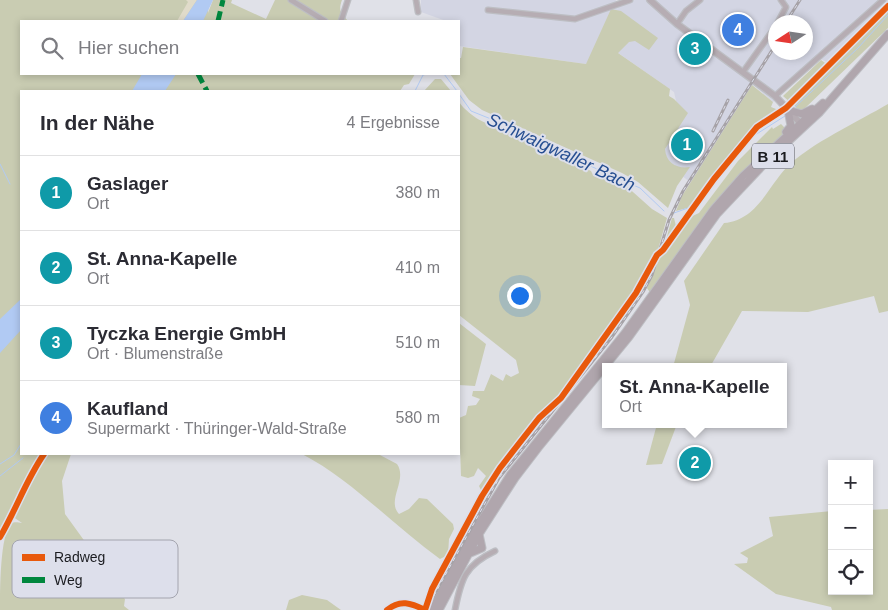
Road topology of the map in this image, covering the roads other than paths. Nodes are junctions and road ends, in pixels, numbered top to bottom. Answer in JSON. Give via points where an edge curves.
{"nodes":[{"id":1,"x":291,"y":0,"type":"edge"},
{"id":2,"x":348,"y":0,"type":"edge"},
{"id":3,"x":416,"y":0,"type":"edge"},
{"id":4,"x":630,"y":0,"type":"edge"},
{"id":5,"x":650,"y":0,"type":"edge"},
{"id":6,"x":700,"y":0,"type":"edge"},
{"id":7,"x":780,"y":0,"type":"edge"},
{"id":8,"x":883,"y":0,"type":"edge"},
{"id":9,"x":488,"y":10,"type":"dead end"},
{"id":10,"x":418,"y":12,"type":"dead end"},
{"id":11,"x":782,"y":15,"type":"edge"},
{"id":12,"x":323,"y":20,"type":"edge"},
{"id":13,"x":341,"y":20,"type":"edge"},
{"id":14,"x":677,"y":24,"type":"junction"},
{"id":15,"x":888,"y":34,"type":"edge"},
{"id":16,"x":768,"y":37,"type":"edge"},
{"id":17,"x":743,"y":72,"type":"junction"},
{"id":18,"x":837,"y":91,"type":"junction"},
{"id":19,"x":775,"y":96,"type":"junction"},
{"id":20,"x":821,"y":104,"type":"junction"},
{"id":21,"x":788,"y":110,"type":"junction"},
{"id":22,"x":802,"y":126,"type":"junction"},
{"id":23,"x":776,"y":145,"type":"junction"},
{"id":24,"x":608,"y":363,"type":"edge"},
{"id":25,"x":602,"y":370,"type":"edge"},
{"id":26,"x":479,"y":534,"type":"junction"},
{"id":27,"x":482,"y":548,"type":"junction"},
{"id":28,"x":495,"y":551,"type":"dead end"},
{"id":29,"x":468,"y":554,"type":"junction"},
{"id":30,"x":488,"y":555,"type":"junction"},
{"id":31,"x":424,"y":609,"type":"edge"},
{"id":32,"x":388,"y":610,"type":"edge"},
{"id":33,"x":432,"y":610,"type":"edge"},
{"id":34,"x":439,"y":610,"type":"edge"},
{"id":35,"x":455,"y":610,"type":"edge"}],
"edges":[{"from":1,"to":12,"type":"street"},
{"from":2,"to":13,"type":"street"},
{"from":3,"to":10,"type":"street"},
{"from":4,"to":9,"type":"street","via":[[575,19]]},
{"from":5,"to":14,"type":"street"},
{"from":6,"to":14,"type":"street"},
{"from":7,"to":11,"type":"street","via":[[786,8]]},
{"from":8,"to":19,"type":"street"},
{"from":14,"to":17,"type":"street"},
{"from":15,"to":18,"type":"main road","number":"B 11"},
{"from":16,"to":17,"type":"street"},
{"from":17,"to":19,"type":"street"},
{"from":18,"to":20,"type":"main road","number":"B 11"},
{"from":18,"to":22,"type":"main road","number":"B 11"},
{"from":19,"to":21,"type":"street"},
{"from":20,"to":21,"type":"main road","via":[[802,114]]},
{"from":20,"to":22,"type":"main road","number":"B 11"},
{"from":21,"to":22,"type":"street"},
{"from":21,"to":23,"type":"main road","via":[[791,126]]},
{"from":22,"to":23,"type":"main road","number":"B 11"},
{"from":22,"to":24,"type":"main road","number":"B 11","via":[[717,214]]},
{"from":23,"to":33,"type":"main road","number":"B 11","via":[[713,210],[625,334],[527,452],[487,510]]},
{"from":25,"to":26,"type":"main road","number":"B 11","via":[[538,448]]},
{"from":26,"to":27,"type":"main road"},
{"from":26,"to":29,"type":"main road","number":"B 11"},
{"from":27,"to":29,"type":"main road"},
{"from":27,"to":30,"type":"street"},
{"from":28,"to":30,"type":"street"},
{"from":29,"to":34,"type":"main road","number":"B 11"},
{"from":30,"to":35,"type":"street","via":[[466,572]]},
{"from":31,"to":32,"type":"street","via":[[398,603]]}]}
